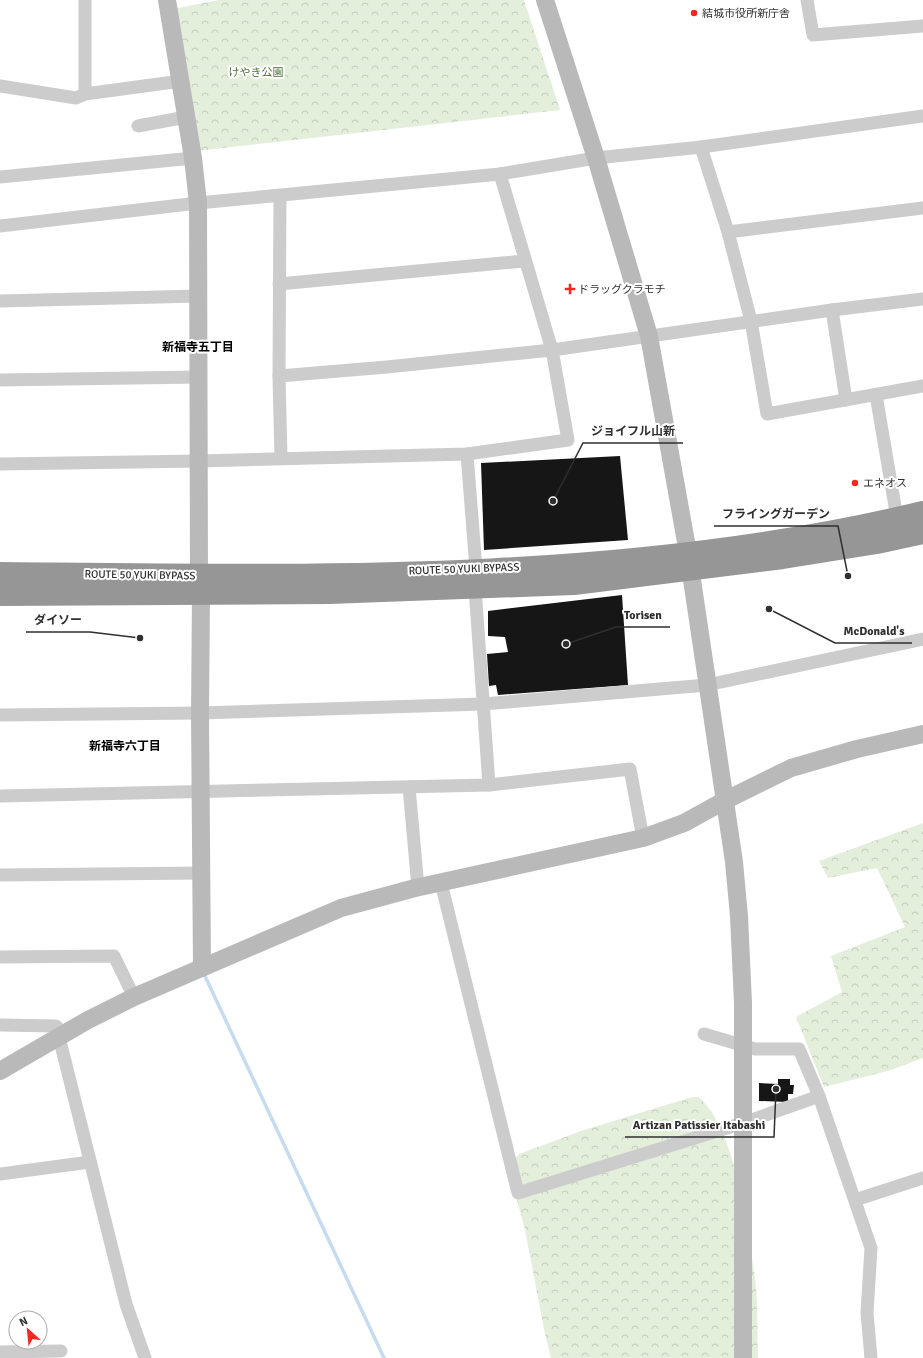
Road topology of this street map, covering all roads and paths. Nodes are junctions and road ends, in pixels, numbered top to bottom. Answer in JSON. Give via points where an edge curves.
{"nodes":[{"id":1,"x":85,"y":0,"type":"edge"},
{"id":2,"x":168,"y":0,"type":"edge"},
{"id":3,"x":545,"y":0,"type":"edge"},
{"id":4,"x":807,"y":0,"type":"edge"},
{"id":5,"x":923,"y":26,"type":"edge"},
{"id":6,"x":181,"y":81,"type":"junction"},
{"id":7,"x":0,"y":86,"type":"edge"},
{"id":8,"x":85,"y":94,"type":"junction"},
{"id":9,"x":923,"y":116,"type":"edge"},
{"id":10,"x":186,"y":117,"type":"junction"},
{"id":11,"x":138,"y":126,"type":"dead end"},
{"id":12,"x":700,"y":147,"type":"junction"},
{"id":13,"x":193,"y":158,"type":"junction"},
{"id":14,"x":596,"y":158,"type":"junction"},
{"id":15,"x":500,"y":174,"type":"junction"},
{"id":16,"x":0,"y":177,"type":"edge"},
{"id":17,"x":280,"y":197,"type":"junction"},
{"id":18,"x":198,"y":204,"type":"junction"},
{"id":19,"x":923,"y":208,"type":"edge"},
{"id":20,"x":0,"y":226,"type":"edge"},
{"id":21,"x":728,"y":232,"type":"junction"},
{"id":22,"x":524,"y":261,"type":"junction"},
{"id":23,"x":279,"y":284,"type":"junction"},
{"id":24,"x":198,"y":296,"type":"junction"},
{"id":25,"x":923,"y":299,"type":"edge"},
{"id":26,"x":0,"y":301,"type":"edge"},
{"id":27,"x":832,"y":310,"type":"junction"},
{"id":28,"x":750,"y":321,"type":"junction"},
{"id":29,"x":649,"y":336,"type":"junction"},
{"id":30,"x":552,"y":350,"type":"junction"},
{"id":31,"x":280,"y":376,"type":"junction"},
{"id":32,"x":200,"y":377,"type":"junction"},
{"id":33,"x":0,"y":380,"type":"edge"},
{"id":34,"x":923,"y":386,"type":"edge"},
{"id":35,"x":876,"y":395,"type":"junction"},
{"id":36,"x":846,"y":400,"type":"junction"},
{"id":37,"x":467,"y":454,"type":"junction"},
{"id":38,"x":281,"y":458,"type":"junction"},
{"id":39,"x":200,"y":461,"type":"junction"},
{"id":40,"x":0,"y":464,"type":"edge"},
{"id":41,"x":923,"y":512,"type":"edge"},
{"id":42,"x":897,"y":518,"type":"junction"},
{"id":43,"x":923,"y":533,"type":"edge"},
{"id":44,"x":689,"y":562,"type":"junction"},
{"id":45,"x":0,"y":573,"type":"edge"},
{"id":46,"x":476,"y":579,"type":"junction"},
{"id":47,"x":200,"y":584,"type":"junction"},
{"id":48,"x":0,"y":595,"type":"edge"},
{"id":49,"x":923,"y":639,"type":"edge"},
{"id":50,"x":707,"y":685,"type":"junction"},
{"id":51,"x":483,"y":704,"type":"junction"},
{"id":52,"x":200,"y":713,"type":"junction"},
{"id":53,"x":0,"y":715,"type":"edge"},
{"id":54,"x":923,"y":734,"type":"edge"},
{"id":55,"x":489,"y":785,"type":"junction"},
{"id":56,"x":409,"y":787,"type":"junction"},
{"id":57,"x":200,"y":792,"type":"junction"},
{"id":58,"x":0,"y":796,"type":"edge"},
{"id":59,"x":724,"y":801,"type":"junction"},
{"id":60,"x":643,"y":838,"type":"junction"},
{"id":61,"x":201,"y":873,"type":"junction"},
{"id":62,"x":0,"y":875,"type":"edge"},
{"id":63,"x":441,"y":883,"type":"junction"},
{"id":64,"x":418,"y":888,"type":"junction"},
{"id":65,"x":0,"y":957,"type":"edge"},
{"id":66,"x":202,"y":968,"type":"junction"},
{"id":67,"x":134,"y":997,"type":"junction"},
{"id":68,"x":0,"y":1024,"type":"edge"},
{"id":69,"x":704,"y":1034,"type":"dead end"},
{"id":70,"x":61,"y":1035,"type":"junction"},
{"id":71,"x":743,"y":1045,"type":"junction"},
{"id":72,"x":0,"y":1071,"type":"edge"},
{"id":73,"x":819,"y":1096,"type":"junction"},
{"id":74,"x":743,"y":1123,"type":"junction"},
{"id":75,"x":90,"y":1162,"type":"junction"},
{"id":76,"x":0,"y":1174,"type":"edge"},
{"id":77,"x":923,"y":1178,"type":"edge"},
{"id":78,"x":855,"y":1200,"type":"junction"},
{"id":79,"x":61,"y":1351,"type":"dead end"},
{"id":80,"x":0,"y":1352,"type":"edge"},
{"id":81,"x":145,"y":1358,"type":"edge"},
{"id":82,"x":743,"y":1358,"type":"edge"},
{"id":83,"x":871,"y":1358,"type":"edge"}],
"edges":[{"from":1,"to":8,"type":"street"},
{"from":2,"to":6,"type":"street"},
{"from":3,"to":14,"type":"street"},
{"from":4,"to":5,"type":"street","via":[[813,35]]},
{"from":6,"to":8,"type":"street"},
{"from":6,"to":10,"type":"street"},
{"from":7,"to":8,"type":"street","via":[[76,98]]},
{"from":9,"to":12,"type":"street"},
{"from":10,"to":11,"type":"street"},
{"from":10,"to":13,"type":"street"},
{"from":12,"to":14,"type":"street"},
{"from":12,"to":21,"type":"street"},
{"from":13,"to":16,"type":"street"},
{"from":13,"to":18,"type":"street"},
{"from":14,"to":15,"type":"street"},
{"from":14,"to":29,"type":"street"},
{"from":15,"to":17,"type":"street"},
{"from":15,"to":22,"type":"street"},
{"from":17,"to":18,"type":"street"},
{"from":17,"to":23,"type":"street"},
{"from":18,"to":20,"type":"street"},
{"from":18,"to":24,"type":"street"},
{"from":19,"to":21,"type":"street"},
{"from":21,"to":28,"type":"street"},
{"from":22,"to":23,"type":"street"},
{"from":22,"to":30,"type":"street"},
{"from":23,"to":31,"type":"street"},
{"from":24,"to":26,"type":"street"},
{"from":24,"to":32,"type":"street"},
{"from":25,"to":27,"type":"street"},
{"from":27,"to":28,"type":"street"},
{"from":27,"to":36,"type":"street"},
{"from":28,"to":29,"type":"street"},
{"from":28,"to":36,"type":"street","via":[[767,414]]},
{"from":29,"to":30,"type":"street"},
{"from":29,"to":44,"type":"street"},
{"from":30,"to":31,"type":"street"},
{"from":30,"to":37,"type":"street","via":[[568,440]]},
{"from":31,"to":38,"type":"street"},
{"from":32,"to":33,"type":"street"},
{"from":32,"to":39,"type":"street"},
{"from":34,"to":35,"type":"street"},
{"from":35,"to":36,"type":"street"},
{"from":35,"to":42,"type":"street"},
{"from":37,"to":38,"type":"street"},
{"from":37,"to":46,"type":"street"},
{"from":38,"to":39,"type":"street"},
{"from":39,"to":40,"type":"street"},
{"from":39,"to":47,"type":"street"},
{"from":41,"to":42,"type":"highway","name":"ROUTE 50 YUKI BYPASS"},
{"from":42,"to":44,"type":"highway","name":"ROUTE 50 YUKI BYPASS","via":[[794,537]]},
{"from":43,"to":44,"type":"highway","name":"ROUTE 50 YUKI BYPASS","via":[[798,556]]},
{"from":44,"to":46,"type":"highway","name":"ROUTE 50 YUKI BYPASS","via":[[576,564]]},
{"from":44,"to":50,"type":"street"},
{"from":45,"to":47,"type":"highway","name":"ROUTE 50 YUKI BYPASS"},
{"from":46,"to":47,"type":"highway","name":"ROUTE 50 YUKI BYPASS","via":[[307,575]]},
{"from":46,"to":51,"type":"street"},
{"from":47,"to":48,"type":"highway","name":"ROUTE 50 YUKI BYPASS"},
{"from":47,"to":52,"type":"street"},
{"from":49,"to":50,"type":"street"},
{"from":50,"to":51,"type":"street"},
{"from":50,"to":59,"type":"street"},
{"from":51,"to":52,"type":"street"},
{"from":51,"to":55,"type":"street"},
{"from":52,"to":53,"type":"street"},
{"from":52,"to":57,"type":"street"},
{"from":54,"to":59,"type":"street","via":[[792,768]]},
{"from":55,"to":56,"type":"street"},
{"from":55,"to":60,"type":"street","via":[[630,769]]},
{"from":56,"to":57,"type":"street"},
{"from":56,"to":64,"type":"street"},
{"from":57,"to":58,"type":"street"},
{"from":57,"to":61,"type":"street"},
{"from":59,"to":60,"type":"street","via":[[684,823]]},
{"from":59,"to":71,"type":"street","via":[[734,862],[739,916]]},
{"from":60,"to":63,"type":"street"},
{"from":61,"to":62,"type":"street"},
{"from":61,"to":66,"type":"street"},
{"from":63,"to":64,"type":"street"},
{"from":63,"to":74,"type":"street","via":[[518,1194]]},
{"from":64,"to":66,"type":"street","via":[[341,908]]},
{"from":65,"to":67,"type":"street","via":[[114,956]]},
{"from":66,"to":67,"type":"street"},
{"from":67,"to":70,"type":"street"},
{"from":68,"to":70,"type":"street","via":[[56,1026]]},
{"from":69,"to":71,"type":"street"},
{"from":70,"to":72,"type":"street"},
{"from":70,"to":75,"type":"street"},
{"from":71,"to":73,"type":"street","via":[[755,1049],[799,1049]]},
{"from":71,"to":74,"type":"street"},
{"from":73,"to":74,"type":"street"},
{"from":73,"to":78,"type":"street"},
{"from":74,"to":82,"type":"street"},
{"from":75,"to":76,"type":"street"},
{"from":75,"to":81,"type":"street","via":[[126,1304]]},
{"from":77,"to":78,"type":"street"},
{"from":78,"to":83,"type":"street","via":[[871,1248],[867,1314]]},
{"from":79,"to":80,"type":"street"}]}
